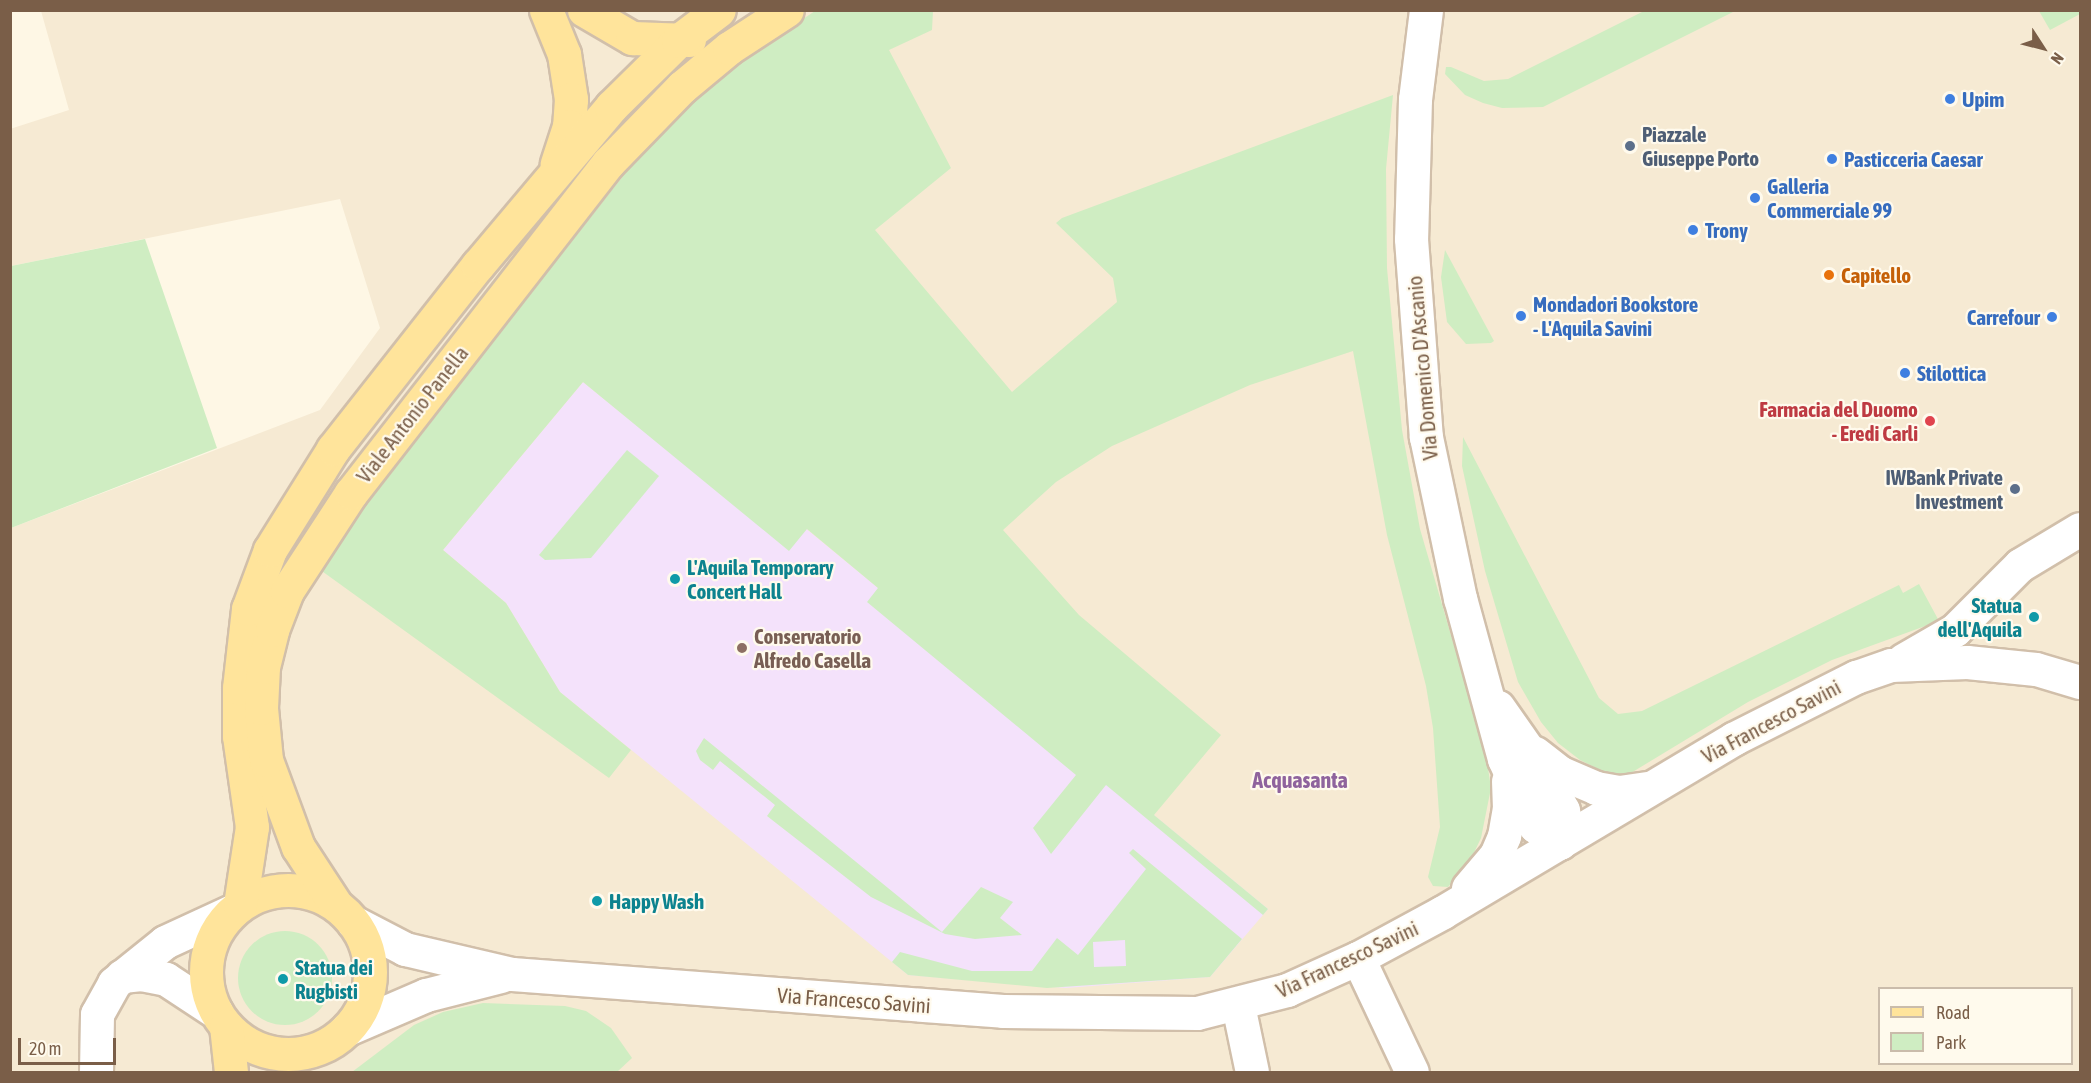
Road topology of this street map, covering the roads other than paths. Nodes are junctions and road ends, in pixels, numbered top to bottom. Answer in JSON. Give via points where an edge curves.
{"nodes":[{"id":1,"x":546,"y":10,"type":"edge"},
{"id":2,"x":584,"y":10,"type":"edge"},
{"id":3,"x":718,"y":10,"type":"edge"},
{"id":4,"x":1420,"y":11,"type":"edge"},
{"id":5,"x":777,"y":16,"type":"edge"},
{"id":6,"x":675,"y":26,"type":"edge"},
{"id":7,"x":627,"y":142,"type":"junction"},
{"id":8,"x":544,"y":187,"type":"junction"},
{"id":9,"x":2080,"y":529,"type":"edge"},
{"id":10,"x":1891,"y":665,"type":"junction"},
{"id":11,"x":2080,"y":682,"type":"edge"},
{"id":12,"x":1511,"y":748,"type":"junction"},
{"id":13,"x":1655,"y":785,"type":"junction"},
{"id":14,"x":1560,"y":843,"type":"junction"},
{"id":15,"x":236,"y":908,"type":"junction"},
{"id":16,"x":1443,"y":912,"type":"junction"},
{"id":17,"x":344,"y":914,"type":"junction"},
{"id":18,"x":1358,"y":958,"type":"junction"},
{"id":19,"x":512,"y":974,"type":"junction"},
{"id":20,"x":122,"y":976,"type":"junction"},
{"id":21,"x":1238,"y":1005,"type":"junction"},
{"id":22,"x":221,"y":1019,"type":"junction"},
{"id":23,"x":342,"y":1033,"type":"junction"},
{"id":24,"x":96,"y":1072,"type":"edge"},
{"id":25,"x":231,"y":1072,"type":"edge"},
{"id":26,"x":311,"y":1072,"type":"edge"},
{"id":27,"x":1252,"y":1072,"type":"edge"},
{"id":28,"x":1412,"y":1072,"type":"edge"}],
"edges":[{"from":1,"to":8,"type":"main road","via":[[564,54],[571,99],[563,149]]},
{"from":2,"to":6,"type":"main road","via":[[632,38]]},
{"from":3,"to":6,"type":"main road","name":"Viale Antonio Panella"},
{"from":4,"to":12,"type":"street","name":"Via Domenico D'Ascanio","via":[[1411,239],[1421,389],[1435,491],[1483,679]]},
{"from":5,"to":6,"type":"main road","via":[[722,36]]},
{"from":5,"to":7,"type":"main road","name":"Viale Antonio Panella","via":[[682,87]]},
{"from":6,"to":7,"type":"main road","via":[[660,89]]},
{"from":6,"to":8,"type":"main road","name":"Viale Antonio Panella"},
{"from":7,"to":17,"type":"main road","name":"Viale Antonio Panella","via":[[351,493],[302,564],[276,617],[265,654],[261,696],[266,760],[298,847]]},
{"from":8,"to":15,"type":"main road","name":"Viale Antonio Panella","via":[[333,449],[264,562],[246,619],[239,688],[238,736],[252,827]]},
{"from":9,"to":10,"type":"street","via":[[2020,565],[1950,634]]},
{"from":10,"to":11,"type":"street","name":"Via Francesco Savini","via":[[1967,662],[2016,666]]},
{"from":10,"to":13,"type":"street","name":"Via Francesco Savini","via":[[1830,688]]},
{"from":12,"to":13,"type":"street","via":[[1584,784],[1619,792]]},
{"from":12,"to":14,"type":"street","name":"Via Domenico D'Ascanio","via":[[1535,826]]},
{"from":12,"to":16,"type":"street","name":"Via Domenico D'Ascanio","via":[[1504,836],[1483,872]]},
{"from":13,"to":14,"type":"street","name":"Via Francesco Savini"},
{"from":14,"to":16,"type":"street","name":"Via Francesco Savini"},
{"from":15,"to":17,"type":"main road","via":[[258,895],[288,890],[319,896]]},
{"from":15,"to":20,"type":"street","via":[[172,938]]},
{"from":15,"to":22,"type":"main road","via":[[214,936],[206,965],[208,990]]},
{"from":16,"to":18,"type":"street","name":"Via Francesco Savini"},
{"from":17,"to":19,"type":"street","name":"Via Francesco Savini","via":[[405,949]]},
{"from":17,"to":23,"type":"main road","via":[[368,953],[370,976],[361,1010]]},
{"from":18,"to":21,"type":"street","name":"Via Francesco Savini","via":[[1287,990]]},
{"from":18,"to":28,"type":"street"},
{"from":19,"to":21,"type":"street","name":"Via Francesco Savini","via":[[1003,1011],[1154,1015]]},
{"from":19,"to":23,"type":"street","name":"Via Francesco Savini","via":[[418,998]]},
{"from":20,"to":22,"type":"street","via":[[141,974],[166,979]]},
{"from":20,"to":24,"type":"street","via":[[99,1005]]},
{"from":21,"to":27,"type":"street"},
{"from":22,"to":23,"type":"main road","via":[[245,1042],[279,1053],[315,1050]]},
{"from":22,"to":25,"type":"main road"},
{"from":23,"to":26,"type":"main road"}]}
